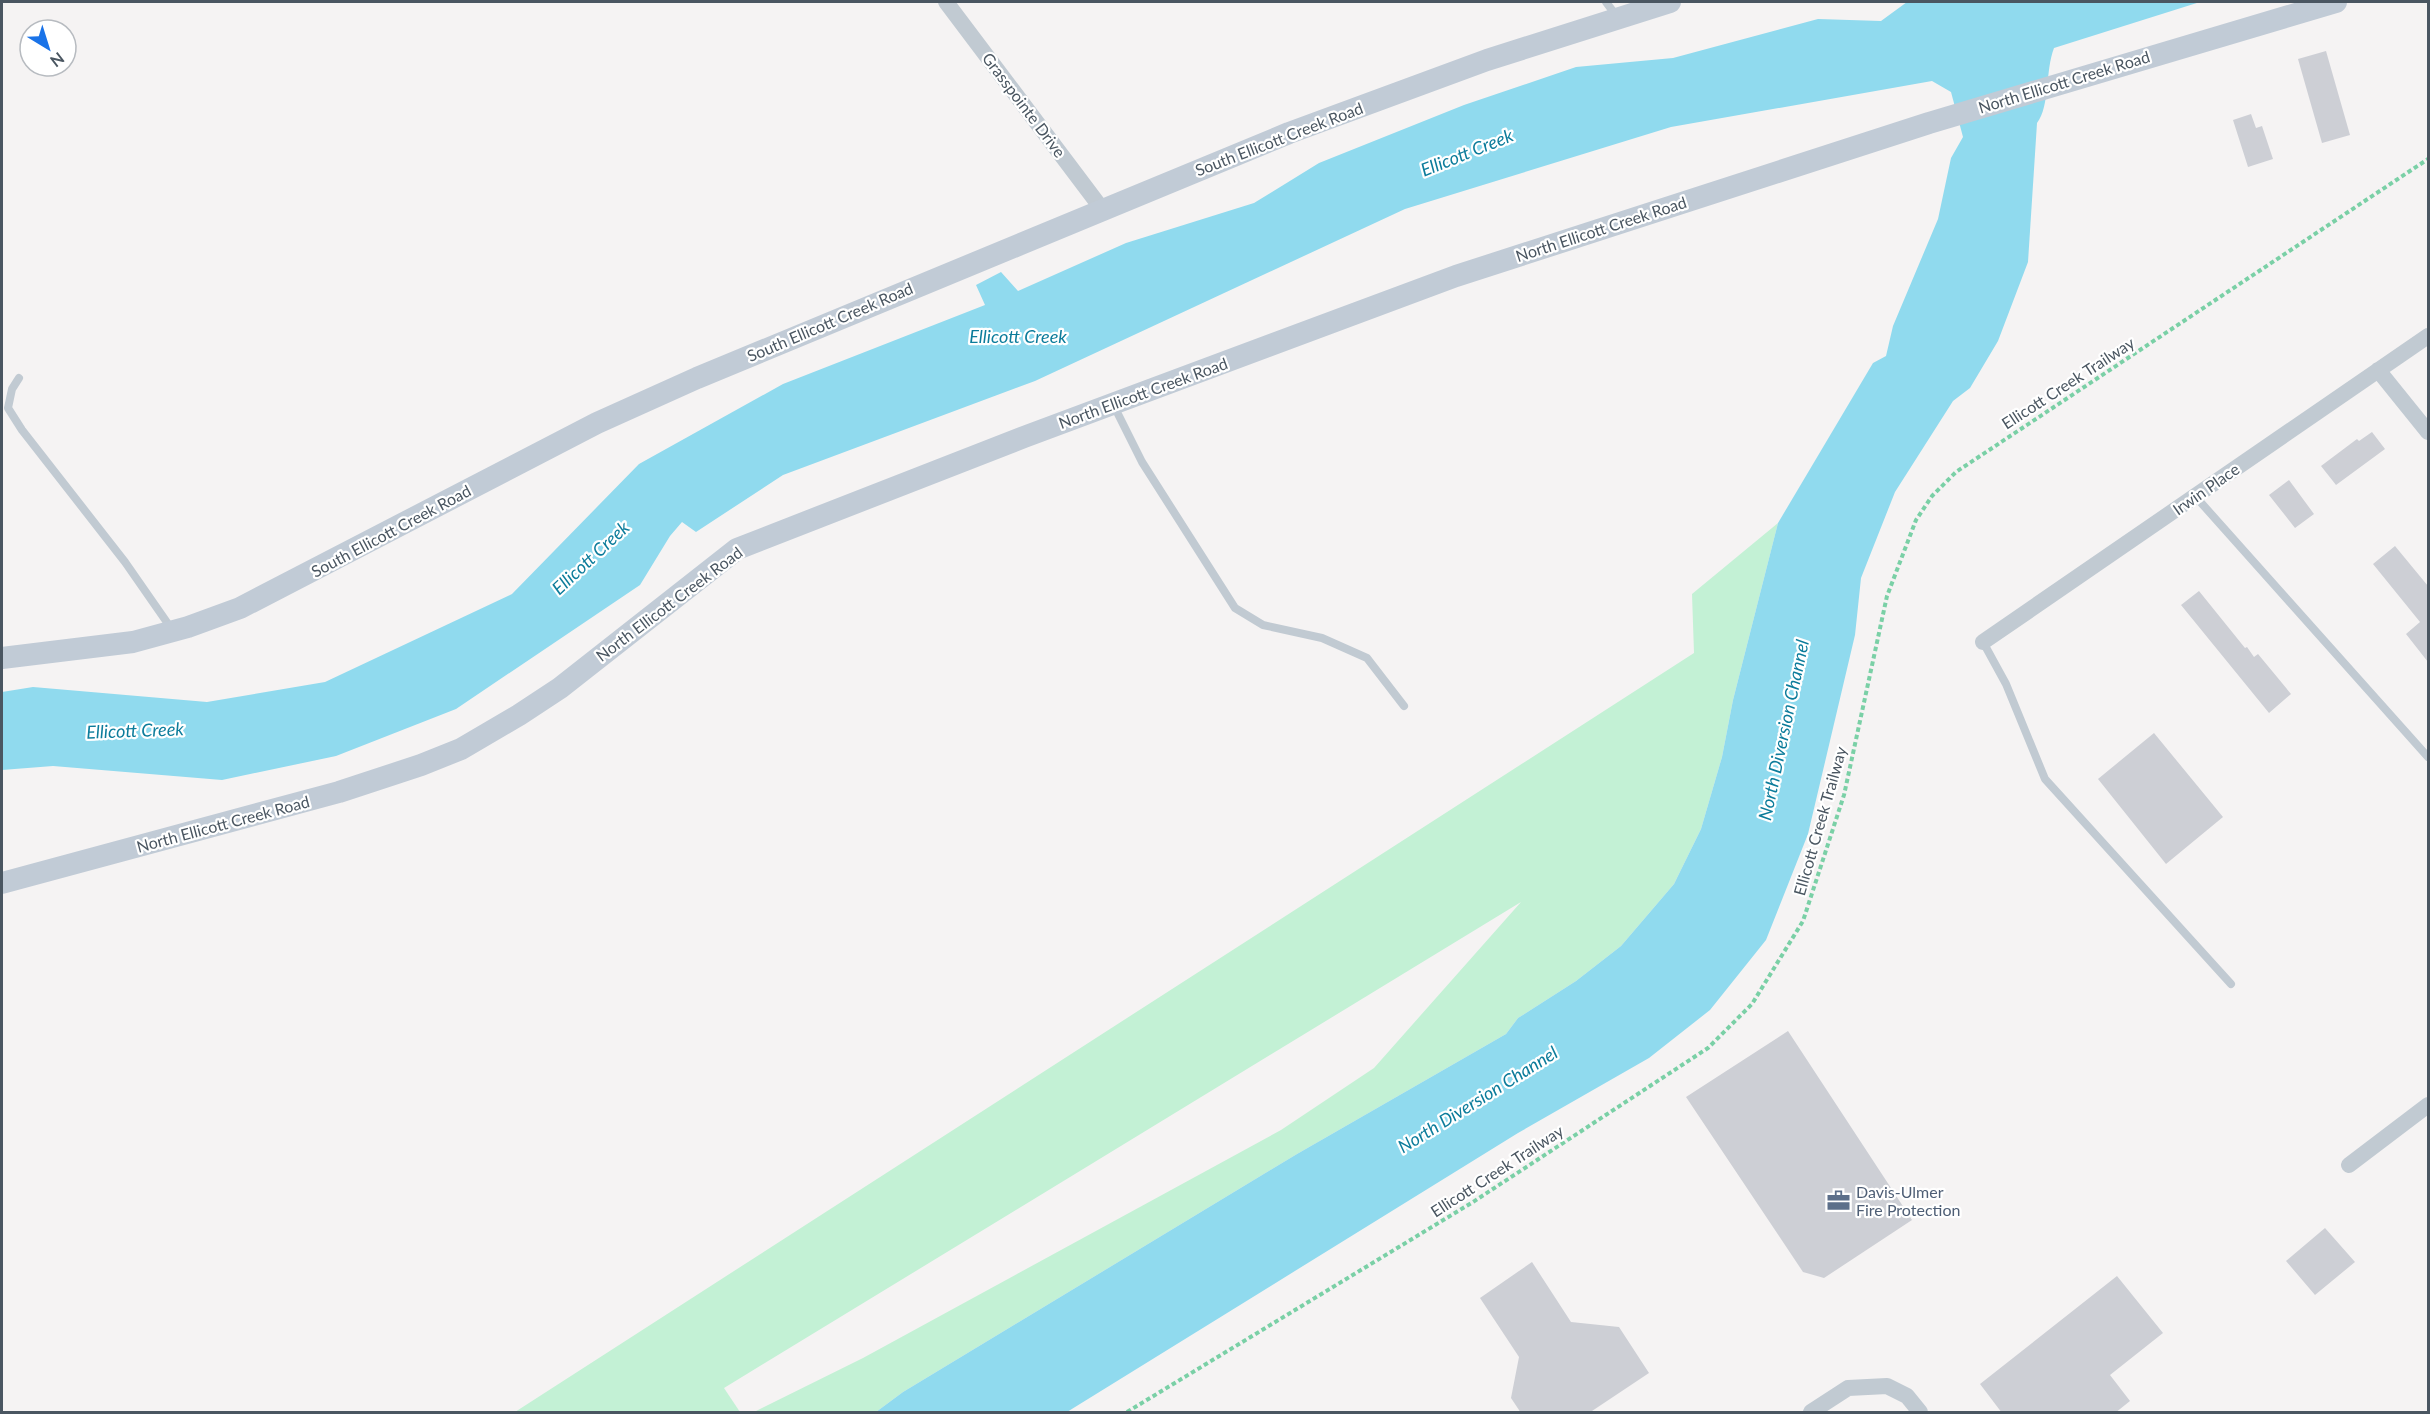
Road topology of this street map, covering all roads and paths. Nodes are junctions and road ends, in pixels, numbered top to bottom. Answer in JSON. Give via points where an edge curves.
{"nodes":[{"id":1,"x":946,"y":2,"type":"edge"},
{"id":2,"x":1670,"y":2,"type":"edge"},
{"id":3,"x":2336,"y":2,"type":"edge"},
{"id":4,"x":1612,"y":10,"type":"edge"},
{"id":5,"x":2428,"y":159,"type":"edge"},
{"id":6,"x":1102,"y":209,"type":"junction"},
{"id":7,"x":2428,"y":336,"type":"edge"},
{"id":8,"x":2378,"y":370,"type":"junction"},
{"id":9,"x":20,"y":378,"type":"dead end"},
{"id":10,"x":1113,"y":404,"type":"junction"},
{"id":11,"x":2428,"y":432,"type":"edge"},
{"id":12,"x":2195,"y":496,"type":"junction"},
{"id":13,"x":173,"y":631,"type":"junction"},
{"id":14,"x":1983,"y":642,"type":"joint"},
{"id":15,"x":2,"y":658,"type":"edge"},
{"id":16,"x":1404,"y":706,"type":"dead end"},
{"id":17,"x":2428,"y":757,"type":"edge"},
{"id":18,"x":2,"y":883,"type":"edge"},
{"id":19,"x":2231,"y":984,"type":"dead end"},
{"id":20,"x":2428,"y":1105,"type":"edge"},
{"id":21,"x":2349,"y":1165,"type":"dead end"},
{"id":22,"x":1127,"y":1413,"type":"edge"},
{"id":23,"x":1811,"y":1413,"type":"edge"},
{"id":24,"x":1920,"y":1413,"type":"edge"}],
"edges":[{"from":1,"to":6,"type":"street","name":"Grasspointe Drive"},
{"from":2,"to":4,"type":"street","name":"South Ellicott Creek Road"},
{"from":3,"to":10,"type":"street","name":"North Ellicott Creek Road","via":[[1929,123],[1456,276]]},
{"from":4,"to":6,"type":"street","name":"South Ellicott Creek Road"},
{"from":5,"to":22,"type":"path","name":"Ellicott Creek Trailway","via":[[1956,472],[1932,496],[1916,520],[1887,596],[1844,795],[1803,921],[1752,1004],[1708,1048],[1473,1202]]},
{"from":6,"to":13,"type":"street","name":"South Ellicott Creek Road","via":[[597,423],[240,608]]},
{"from":7,"to":8,"type":"street","name":"Irwin Place"},
{"from":8,"to":11,"type":"street"},
{"from":8,"to":12,"type":"street","name":"Irwin Place"},
{"from":9,"to":13,"type":"lane","via":[[12,388],[8,408],[17,423]]},
{"from":10,"to":16,"type":"lane","via":[[1142,462],[1236,608],[1263,625],[1322,638],[1367,658]]},
{"from":10,"to":18,"type":"street","name":"North Ellicott Creek Road","via":[[737,549],[560,688],[441,757],[313,800]]},
{"from":12,"to":14,"type":"street","name":"Irwin Place"},
{"from":12,"to":17,"type":"lane"},
{"from":13,"to":15,"type":"street","name":"South Ellicott Creek Road","via":[[134,642]]},
{"from":14,"to":19,"type":"lane","via":[[2006,684],[2044,779]]},
{"from":20,"to":21,"type":"street"},
{"from":23,"to":24,"type":"street","via":[[1848,1388],[1887,1386],[1907,1396]]}]}
